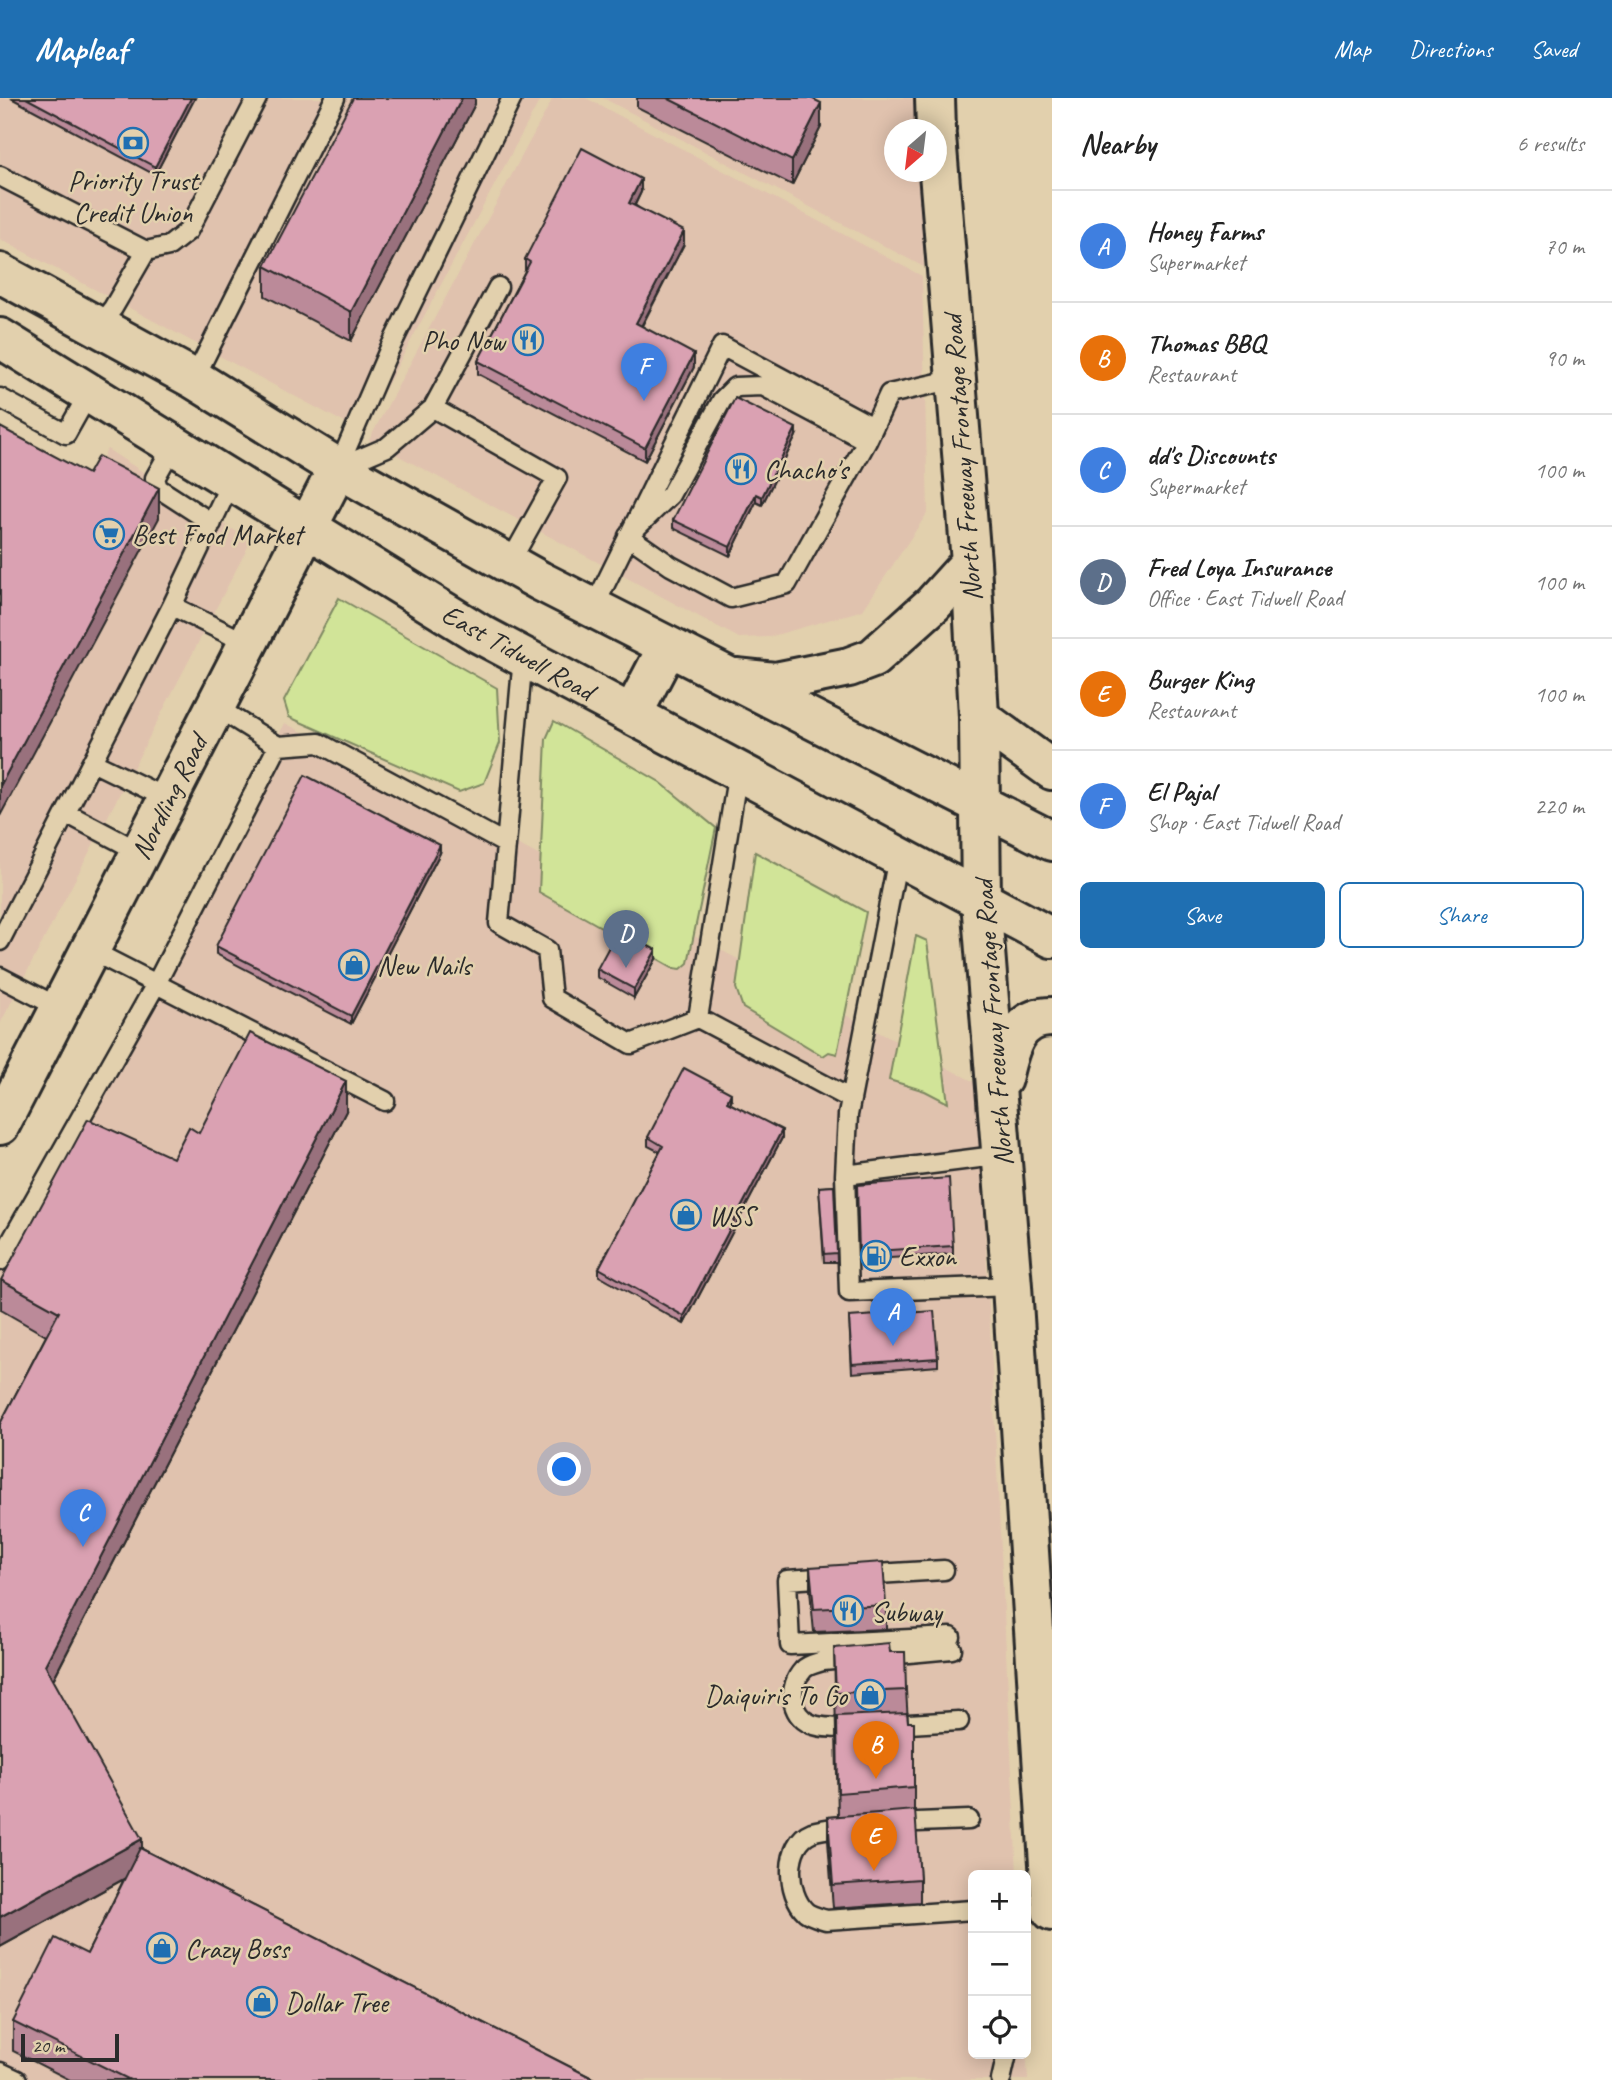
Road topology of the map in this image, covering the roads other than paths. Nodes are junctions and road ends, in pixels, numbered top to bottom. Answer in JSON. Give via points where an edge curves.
{"nodes":[{"id":1,"x":257,"y":98,"type":"edge"},
{"id":2,"x":335,"y":98,"type":"edge"},
{"id":3,"x":512,"y":98,"type":"edge"},
{"id":4,"x":935,"y":98,"type":"edge"},
{"id":5,"x":936,"y":119,"type":"edge"},
{"id":6,"x":0,"y":176,"type":"edge"},
{"id":7,"x":940,"y":182,"type":"edge"},
{"id":8,"x":146,"y":251,"type":"junction"},
{"id":9,"x":0,"y":273,"type":"edge"},
{"id":10,"x":498,"y":287,"type":"dead end"},
{"id":11,"x":98,"y":327,"type":"junction"},
{"id":12,"x":0,"y":338,"type":"edge"},
{"id":13,"x":194,"y":379,"type":"junction"},
{"id":14,"x":956,"y":379,"type":"junction"},
{"id":15,"x":89,"y":393,"type":"junction"},
{"id":16,"x":0,"y":398,"type":"edge"},
{"id":17,"x":433,"y":408,"type":"junction"},
{"id":18,"x":870,"y":434,"type":"junction"},
{"id":19,"x":173,"y":446,"type":"junction"},
{"id":20,"x":338,"y":468,"type":"junction"},
{"id":21,"x":231,"y":482,"type":"junction"},
{"id":22,"x":212,"y":523,"type":"junction"},
{"id":23,"x":308,"y":530,"type":"junction"},
{"id":24,"x":628,"y":536,"type":"junction"},
{"id":25,"x":971,"y":562,"type":"junction"},
{"id":26,"x":509,"y":564,"type":"junction"},
{"id":27,"x":172,"y":606,"type":"junction"},
{"id":28,"x":593,"y":609,"type":"junction"},
{"id":29,"x":249,"y":644,"type":"junction"},
{"id":30,"x":667,"y":648,"type":"junction"},
{"id":31,"x":523,"y":657,"type":"junction"},
{"id":32,"x":726,"y":677,"type":"junction"},
{"id":33,"x":216,"y":707,"type":"junction"},
{"id":34,"x":632,"y":715,"type":"junction"},
{"id":35,"x":979,"y":718,"type":"junction"},
{"id":36,"x":278,"y":746,"type":"junction"},
{"id":37,"x":92,"y":762,"type":"junction"},
{"id":38,"x":737,"y":771,"type":"junction"},
{"id":39,"x":1052,"y":771,"type":"edge"},
{"id":40,"x":168,"y":799,"type":"junction"},
{"id":41,"x":979,"y":803,"type":"junction"},
{"id":42,"x":66,"y":813,"type":"junction"},
{"id":43,"x":1052,"y":841,"type":"edge"},
{"id":44,"x":506,"y":844,"type":"junction"},
{"id":45,"x":140,"y":852,"type":"junction"},
{"id":46,"x":898,"y":857,"type":"junction"},
{"id":47,"x":981,"y":901,"type":"junction"},
{"id":48,"x":1052,"y":938,"type":"edge"},
{"id":49,"x":0,"y":941,"type":"edge"},
{"id":50,"x":90,"y":950,"type":"junction"},
{"id":51,"x":0,"y":977,"type":"edge"},
{"id":52,"x":156,"y":984,"type":"junction"},
{"id":53,"x":60,"y":1008,"type":"junction"},
{"id":54,"x":1052,"y":1017,"type":"edge"},
{"id":55,"x":698,"y":1018,"type":"junction"},
{"id":56,"x":998,"y":1097,"type":"junction"},
{"id":57,"x":851,"y":1099,"type":"junction"},
{"id":58,"x":385,"y":1101,"type":"dead end"},
{"id":59,"x":0,"y":1125,"type":"edge"},
{"id":60,"x":1003,"y":1155,"type":"junction"},
{"id":61,"x":845,"y":1175,"type":"junction"},
{"id":62,"x":0,"y":1261,"type":"edge"},
{"id":63,"x":1012,"y":1286,"type":"junction"},
{"id":64,"x":944,"y":1570,"type":"dead end"},
{"id":65,"x":959,"y":1721,"type":"dead end"},
{"id":66,"x":969,"y":1820,"type":"dead end"},
{"id":67,"x":968,"y":1910,"type":"edge"},
{"id":68,"x":1052,"y":1911,"type":"edge"},
{"id":69,"x":1006,"y":2059,"type":"edge"},
{"id":70,"x":0,"y":2072,"type":"edge"},
{"id":71,"x":17,"y":2080,"type":"edge"},
{"id":72,"x":1001,"y":2080,"type":"edge"}],
"edges":[{"from":1,"to":8,"type":"lane","via":[[188,231],[169,246]]},
{"from":2,"to":13,"type":"lane"},
{"from":3,"to":20,"type":"lane","via":[[389,350]]},
{"from":4,"to":5,"type":"main road"},
{"from":6,"to":8,"type":"lane"},
{"from":7,"to":14,"type":"main road","name":"North Freeway Frontage Road"},
{"from":8,"to":11,"type":"lane"},
{"from":9,"to":11,"type":"main road"},
{"from":10,"to":17,"type":"lane"},
{"from":11,"to":13,"type":"main road"},
{"from":12,"to":15,"type":"main road","name":"East Tidwell Road"},
{"from":13,"to":20,"type":"main road"},
{"from":14,"to":18,"type":"lane","via":[[889,394]]},
{"from":14,"to":25,"type":"main road","name":"North Freeway Frontage Road"},
{"from":15,"to":16,"type":"lane","via":[[66,434]]},
{"from":15,"to":19,"type":"main road","name":"East Tidwell Road"},
{"from":17,"to":20,"type":"lane","via":[[387,447]]},
{"from":17,"to":26,"type":"lane","via":[[557,478]]},
{"from":18,"to":24,"type":"lane","via":[[763,386],[735,387],[722,400],[670,495]]},
{"from":18,"to":24,"type":"lane","via":[[787,584],[731,598],[671,566]]},
{"from":18,"to":24,"type":"lane","via":[[722,346]]},
{"from":19,"to":21,"type":"main road","name":"East Tidwell Road"},
{"from":19,"to":22,"type":"lane","via":[[155,478],[158,488]]},
{"from":20,"to":23,"type":"main road","name":"Nordling Road"},
{"from":20,"to":26,"type":"main road"},
{"from":21,"to":22,"type":"lane"},
{"from":21,"to":23,"type":"main road","name":"East Tidwell Road"},
{"from":22,"to":27,"type":"lane"},
{"from":23,"to":29,"type":"main road","name":"Nordling Road"},
{"from":23,"to":31,"type":"main road","name":"East Tidwell Road"},
{"from":24,"to":28,"type":"lane"},
{"from":25,"to":32,"type":"main road","via":[[873,658],[775,682]]},
{"from":25,"to":35,"type":"main road","name":"North Freeway Frontage Road"},
{"from":26,"to":28,"type":"main road"},
{"from":27,"to":29,"type":"lane"},
{"from":27,"to":37,"type":"lane"},
{"from":28,"to":30,"type":"main road"},
{"from":29,"to":33,"type":"main road","name":"Nordling Road"},
{"from":30,"to":32,"type":"main road"},
{"from":30,"to":34,"type":"main road"},
{"from":31,"to":34,"type":"main road","name":"East Tidwell Road"},
{"from":31,"to":44,"type":"lane"},
{"from":32,"to":41,"type":"main road"},
{"from":33,"to":36,"type":"lane"},
{"from":33,"to":40,"type":"main road","name":"Nordling Road"},
{"from":34,"to":38,"type":"main road","name":"East Tidwell Road"},
{"from":35,"to":39,"type":"main road"},
{"from":35,"to":41,"type":"main road","name":"North Freeway Frontage Road"},
{"from":36,"to":44,"type":"lane","via":[[319,743]]},
{"from":36,"to":52,"type":"lane"},
{"from":37,"to":40,"type":"lane"},
{"from":37,"to":42,"type":"lane"},
{"from":38,"to":46,"type":"main road","name":"East Tidwell Road"},
{"from":38,"to":55,"type":"lane"},
{"from":40,"to":45,"type":"main road","name":"Nordling Road"},
{"from":41,"to":43,"type":"main road"},
{"from":41,"to":47,"type":"main road","name":"North Freeway Frontage Road"},
{"from":42,"to":45,"type":"lane"},
{"from":42,"to":49,"type":"lane"},
{"from":44,"to":55,"type":"lane","via":[[499,923],[547,950],[552,998],[631,1044]]},
{"from":45,"to":50,"type":"main road","name":"Nordling Road"},
{"from":46,"to":47,"type":"main road","name":"East Tidwell Road"},
{"from":46,"to":57,"type":"lane"},
{"from":47,"to":48,"type":"main road","name":"East Tidwell Road"},
{"from":47,"to":56,"type":"main road","name":"North Freeway Frontage Road"},
{"from":50,"to":52,"type":"lane"},
{"from":50,"to":53,"type":"main road","name":"Nordling Road"},
{"from":51,"to":53,"type":"lane"},
{"from":52,"to":58,"type":"lane"},
{"from":52,"to":62,"type":"lane"},
{"from":53,"to":59,"type":"main road","name":"Nordling Road"},
{"from":54,"to":56,"type":"main road","via":[[1040,1017],[1021,1028],[1011,1042]]},
{"from":55,"to":57,"type":"lane"},
{"from":56,"to":60,"type":"main road","name":"North Freeway Frontage Road"},
{"from":57,"to":61,"type":"lane"},
{"from":60,"to":61,"type":"lane"},
{"from":60,"to":63,"type":"main road","name":"North Freeway Frontage Road"},
{"from":61,"to":63,"type":"lane","via":[[849,1292]]},
{"from":63,"to":68,"type":"main road","name":"North Freeway Frontage Road"},
{"from":64,"to":65,"type":"lane","via":[[787,1580],[790,1645],[951,1643],[823,1661],[804,1668],[792,1688],[794,1707],[810,1724],[832,1728]]},
{"from":66,"to":67,"type":"lane","via":[[811,1832],[795,1846],[791,1861],[795,1897],[807,1914],[826,1920]]},
{"from":69,"to":72,"type":"lane"},
{"from":70,"to":71,"type":"lane"}]}
